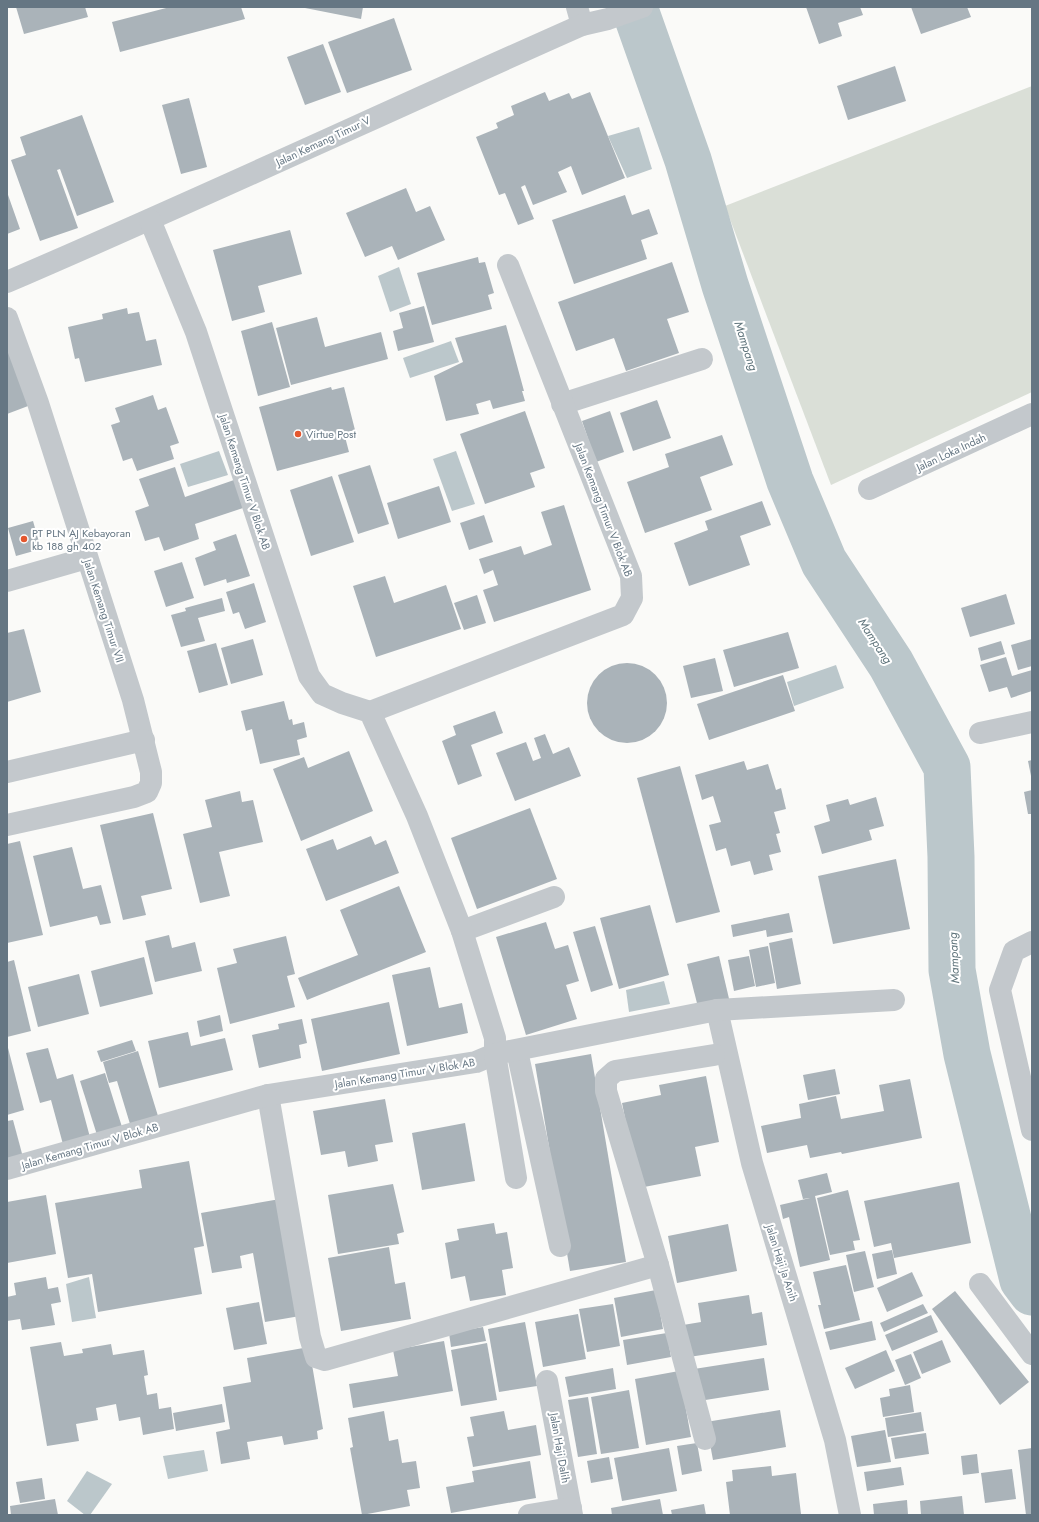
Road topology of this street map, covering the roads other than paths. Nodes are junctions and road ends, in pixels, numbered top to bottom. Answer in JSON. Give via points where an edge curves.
{"nodes":[{"id":1,"x":642,"y":7,"type":"edge"},
{"id":2,"x":579,"y":16,"type":"edge"},
{"id":3,"x":150,"y":220,"type":"junction"},
{"id":4,"x":508,"y":265,"type":"dead end"},
{"id":5,"x":7,"y":282,"type":"edge"},
{"id":6,"x":7,"y":318,"type":"edge"},
{"id":7,"x":702,"y":359,"type":"dead end"},
{"id":8,"x":562,"y":404,"type":"junction"},
{"id":9,"x":1032,"y":414,"type":"edge"},
{"id":10,"x":869,"y":489,"type":"dead end"},
{"id":11,"x":87,"y":558,"type":"junction"},
{"id":12,"x":7,"y":581,"type":"edge"},
{"id":13,"x":370,"y":712,"type":"junction"},
{"id":14,"x":1032,"y":722,"type":"edge"},
{"id":15,"x":980,"y":733,"type":"dead end"},
{"id":16,"x":144,"y":740,"type":"junction"},
{"id":17,"x":7,"y":772,"type":"edge"},
{"id":18,"x":7,"y":825,"type":"edge"},
{"id":19,"x":554,"y":896,"type":"dead end"},
{"id":20,"x":462,"y":931,"type":"junction"},
{"id":21,"x":1032,"y":942,"type":"edge"},
{"id":22,"x":894,"y":1000,"type":"dead end"},
{"id":23,"x":717,"y":1010,"type":"junction"},
{"id":24,"x":517,"y":1051,"type":"junction"},
{"id":25,"x":495,"y":1054,"type":"junction"},
{"id":26,"x":714,"y":1055,"type":"dead end"},
{"id":27,"x":268,"y":1095,"type":"junction"},
{"id":28,"x":1032,"y":1130,"type":"edge"},
{"id":29,"x":7,"y":1169,"type":"edge"},
{"id":30,"x":516,"y":1178,"type":"dead end"},
{"id":31,"x":560,"y":1246,"type":"dead end"},
{"id":32,"x":658,"y":1265,"type":"junction"},
{"id":33,"x":980,"y":1284,"type":"dead end"},
{"id":34,"x":1032,"y":1354,"type":"edge"},
{"id":35,"x":547,"y":1381,"type":"dead end"},
{"id":36,"x":705,"y":1439,"type":"dead end"},
{"id":37,"x":572,"y":1511,"type":"edge"},
{"id":38,"x":528,"y":1515,"type":"edge"},
{"id":39,"x":850,"y":1515,"type":"edge"}],
"edges":[{"from":1,"to":2,"type":"street","name":"Jalan Kemang Timur V","via":[[608,19]]},
{"from":2,"to":3,"type":"street","name":"Jalan Kemang Timur V","via":[[423,95]]},
{"from":3,"to":5,"type":"street","name":"Jalan Kemang Timur V"},
{"from":3,"to":13,"type":"street","name":"Jalan Kemang Timur V Blok AB","via":[[196,332],[309,676],[322,694]]},
{"from":4,"to":8,"type":"street","name":"Jalan Kemang Timur V Blok AB"},
{"from":6,"to":11,"type":"street","name":"Jalan Kemang Timur VII","via":[[38,403]]},
{"from":7,"to":8,"type":"street"},
{"from":8,"to":13,"type":"street","name":"Jalan Kemang Timur V Blok AB","via":[[631,576],[632,598],[624,615]]},
{"from":9,"to":10,"type":"street","name":"Jalan Loka Indah"},
{"from":11,"to":12,"type":"street"},
{"from":11,"to":16,"type":"street","name":"Jalan Kemang Timur VII"},
{"from":13,"to":20,"type":"street","via":[[417,816]]},
{"from":14,"to":15,"type":"street"},
{"from":16,"to":17,"type":"street"},
{"from":16,"to":18,"type":"street","name":"Jalan Kemang Timur VII","via":[[152,772],[147,792]]},
{"from":19,"to":20,"type":"street"},
{"from":20,"to":25,"type":"street","via":[[495,1038]]},
{"from":21,"to":28,"type":"street","via":[[1014,951],[1000,990]]},
{"from":22,"to":23,"type":"street","name":"Jalan Kemang Timur V Blok AB"},
{"from":23,"to":24,"type":"street","name":"Jalan Kemang Timur V Blok AB"},
{"from":23,"to":39,"type":"street","name":"Jalan Haji Ja Anih","via":[[752,1163],[835,1440]]},
{"from":24,"to":25,"type":"street","name":"Jalan Kemang Timur V Blok AB"},
{"from":24,"to":31,"type":"street"},
{"from":25,"to":27,"type":"street","name":"Jalan Kemang Timur V Blok AB","via":[[476,1062]]},
{"from":25,"to":30,"type":"street"},
{"from":26,"to":32,"type":"street","via":[[615,1071],[606,1079],[606,1091]]},
{"from":27,"to":29,"type":"street","name":"Jalan Kemang Timur V Blok AB"},
{"from":27,"to":32,"type":"street","via":[[310,1337],[316,1357],[325,1360]]},
{"from":32,"to":36,"type":"street"},
{"from":33,"to":34,"type":"street"},
{"from":35,"to":37,"type":"street","name":"Jalan Haji Dalih"},
{"from":37,"to":38,"type":"street"}]}
